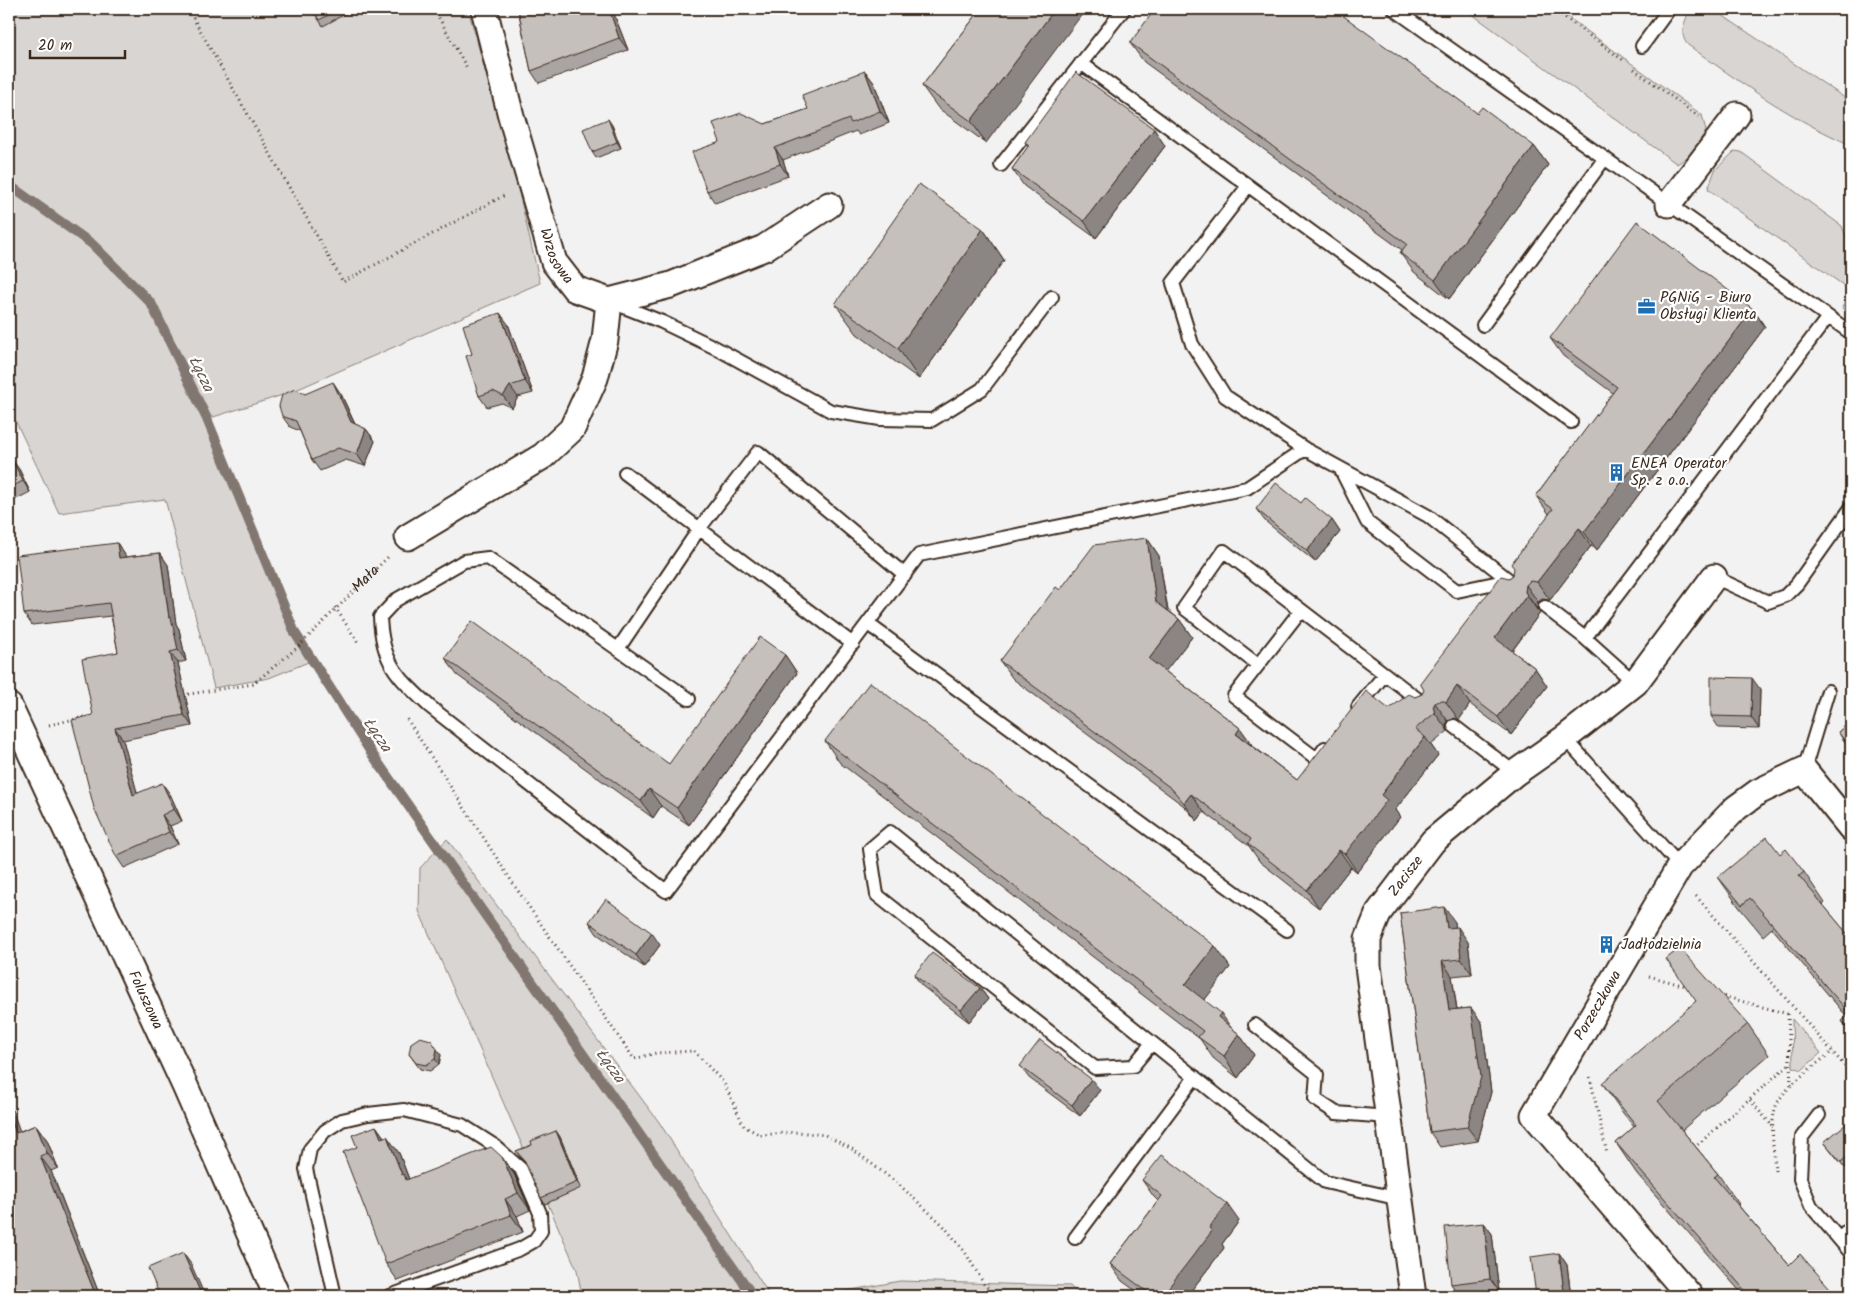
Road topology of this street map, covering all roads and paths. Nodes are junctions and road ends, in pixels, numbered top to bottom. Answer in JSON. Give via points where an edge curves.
{"nodes":[{"id":1,"x":188,"y":9,"type":"edge"},
{"id":2,"x":484,"y":9,"type":"edge"},
{"id":3,"x":1124,"y":9,"type":"edge"},
{"id":4,"x":1394,"y":9,"type":"edge"},
{"id":5,"x":1553,"y":9,"type":"edge"},
{"id":6,"x":1668,"y":9,"type":"edge"},
{"id":7,"x":1642,"y":46,"type":"dead end"},
{"id":8,"x":1624,"y":62,"type":"dead end"},
{"id":9,"x":1081,"y":63,"type":"junction"},
{"id":10,"x":1632,"y":67,"type":"dead end"},
{"id":11,"x":1737,"y":115,"type":"dead end"},
{"id":12,"x":1722,"y":134,"type":"junction"},
{"id":13,"x":1605,"y":158,"type":"junction"},
{"id":14,"x":1001,"y":165,"type":"dead end"},
{"id":15,"x":530,"y":183,"type":"junction"},
{"id":16,"x":1248,"y":186,"type":"junction"},
{"id":17,"x":1669,"y":204,"type":"junction"},
{"id":18,"x":829,"y":205,"type":"dead end"},
{"id":19,"x":1052,"y":297,"type":"dead end"},
{"id":20,"x":609,"y":301,"type":"junction"},
{"id":21,"x":1828,"y":317,"type":"junction"},
{"id":22,"x":1483,"y":325,"type":"dead end"},
{"id":23,"x":1851,"y":333,"type":"edge"},
{"id":24,"x":1571,"y":422,"type":"dead end"},
{"id":25,"x":1306,"y":449,"type":"junction"},
{"id":26,"x":1340,"y":468,"type":"junction"},
{"id":27,"x":625,"y":473,"type":"dead end"},
{"id":28,"x":1851,"y":508,"type":"edge"},
{"id":29,"x":699,"y":529,"type":"junction"},
{"id":30,"x":408,"y":537,"type":"joint"},
{"id":31,"x":905,"y":575,"type":"junction"},
{"id":32,"x":1714,"y":577,"type":"joint"},
{"id":33,"x":335,"y":607,"type":"junction"},
{"id":34,"x":1545,"y":607,"type":"dead end"},
{"id":35,"x":1301,"y":610,"type":"junction"},
{"id":36,"x":868,"y":624,"type":"junction"},
{"id":37,"x":1585,"y":638,"type":"junction"},
{"id":38,"x":853,"y":644,"type":"junction"},
{"id":39,"x":360,"y":646,"type":"dead end"},
{"id":40,"x":618,"y":649,"type":"junction"},
{"id":41,"x":1258,"y":665,"type":"junction"},
{"id":42,"x":1385,"y":674,"type":"junction"},
{"id":43,"x":1635,"y":683,"type":"junction"},
{"id":44,"x":1828,"y":691,"type":"dead end"},
{"id":45,"x":180,"y":696,"type":"edge"},
{"id":46,"x":689,"y":699,"type":"dead end"},
{"id":47,"x":9,"y":706,"type":"edge"},
{"id":48,"x":1428,"y":707,"type":"edge"},
{"id":49,"x":86,"y":716,"type":"edge"},
{"id":50,"x":405,"y":716,"type":"dead end"},
{"id":51,"x":1348,"y":720,"type":"edge"},
{"id":52,"x":1454,"y":726,"type":"dead end"},
{"id":53,"x":20,"y":731,"type":"junction"},
{"id":54,"x":1335,"y":735,"type":"edge"},
{"id":55,"x":1565,"y":738,"type":"junction"},
{"id":56,"x":1804,"y":770,"type":"junction"},
{"id":57,"x":1515,"y":773,"type":"junction"},
{"id":58,"x":1851,"y":828,"type":"edge"},
{"id":59,"x":1680,"y":866,"type":"junction"},
{"id":60,"x":1695,"y":895,"type":"dead end"},
{"id":61,"x":1288,"y":930,"type":"dead end"},
{"id":62,"x":1646,"y":975,"type":"dead end"},
{"id":63,"x":1693,"y":988,"type":"edge"},
{"id":64,"x":1712,"y":993,"type":"edge"},
{"id":65,"x":1795,"y":1009,"type":"junction"},
{"id":66,"x":1788,"y":1014,"type":"junction"},
{"id":67,"x":1255,"y":1025,"type":"dead end"},
{"id":68,"x":1152,"y":1043,"type":"junction"},
{"id":69,"x":1789,"y":1064,"type":"junction"},
{"id":70,"x":1588,"y":1068,"type":"dead end"},
{"id":71,"x":1851,"y":1073,"type":"edge"},
{"id":72,"x":1194,"y":1077,"type":"junction"},
{"id":73,"x":1791,"y":1086,"type":"dead end"},
{"id":74,"x":1750,"y":1099,"type":"junction"},
{"id":75,"x":1819,"y":1115,"type":"dead end"},
{"id":76,"x":1389,"y":1117,"type":"junction"},
{"id":77,"x":1774,"y":1127,"type":"dead end"},
{"id":78,"x":1693,"y":1149,"type":"edge"},
{"id":79,"x":1608,"y":1155,"type":"dead end"},
{"id":80,"x":1400,"y":1199,"type":"junction"},
{"id":81,"x":1851,"y":1228,"type":"edge"},
{"id":82,"x":1075,"y":1238,"type":"dead end"},
{"id":83,"x":1839,"y":1239,"type":"junction"},
{"id":84,"x":1851,"y":1253,"type":"edge"},
{"id":85,"x":277,"y":1296,"type":"edge"},
{"id":86,"x":335,"y":1296,"type":"edge"},
{"id":87,"x":390,"y":1296,"type":"edge"},
{"id":88,"x":996,"y":1296,"type":"edge"},
{"id":89,"x":1413,"y":1296,"type":"edge"},
{"id":90,"x":1690,"y":1296,"type":"edge"}],
"edges":[{"from":1,"to":15,"type":"path","via":[[343,282]]},
{"from":2,"to":15,"type":"street","name":"Wrzosowa"},
{"from":3,"to":9,"type":"lane"},
{"from":4,"to":13,"type":"lane"},
{"from":5,"to":8,"type":"path"},
{"from":6,"to":7,"type":"lane"},
{"from":9,"to":14,"type":"lane"},
{"from":9,"to":16,"type":"lane"},
{"from":10,"to":12,"type":"path"},
{"from":11,"to":12,"type":"street"},
{"from":12,"to":17,"type":"street"},
{"from":13,"to":17,"type":"lane"},
{"from":13,"to":22,"type":"lane"},
{"from":15,"to":20,"type":"street","name":"Wrzosowa","via":[[554,262],[575,289]]},
{"from":16,"to":24,"type":"lane"},
{"from":16,"to":25,"type":"lane","via":[[1173,283],[1192,344],[1225,396]]},
{"from":17,"to":21,"type":"lane"},
{"from":18,"to":20,"type":"street","via":[[764,248],[671,285]]},
{"from":19,"to":20,"type":"lane","via":[[982,389],[932,420],[880,419],[830,410],[662,322]]},
{"from":20,"to":30,"type":"street","via":[[605,340],[595,378],[572,429],[543,456]]},
{"from":21,"to":23,"type":"lane"},
{"from":21,"to":37,"type":"lane"},
{"from":25,"to":26,"type":"lane"},
{"from":25,"to":31,"type":"lane","via":[[1247,488],[919,555]]},
{"from":26,"to":26,"type":"lane","via":[[1428,516],[1514,584],[1457,591],[1367,522]]},
{"from":27,"to":29,"type":"lane"},
{"from":28,"to":32,"type":"lane","via":[[1785,596],[1768,602]]},
{"from":29,"to":31,"type":"lane","via":[[758,452]]},
{"from":29,"to":38,"type":"lane"},
{"from":29,"to":40,"type":"lane"},
{"from":30,"to":33,"type":"path","name":"Mała"},
{"from":31,"to":36,"type":"lane"},
{"from":32,"to":43,"type":"street","name":"Zacisze"},
{"from":33,"to":39,"type":"path"},
{"from":33,"to":45,"type":"path","name":"Mała","via":[[298,647],[252,684]]},
{"from":34,"to":37,"type":"lane"},
{"from":35,"to":41,"type":"lane"},
{"from":35,"to":41,"type":"lane","via":[[1224,551],[1184,608]]},
{"from":35,"to":42,"type":"lane"},
{"from":36,"to":38,"type":"lane"},
{"from":36,"to":61,"type":"lane"},
{"from":37,"to":43,"type":"lane"},
{"from":38,"to":40,"type":"lane","via":[[666,891],[429,706],[402,680],[386,657],[380,616],[396,600],[464,561],[488,558]]},
{"from":40,"to":46,"type":"lane"},
{"from":41,"to":54,"type":"lane","via":[[1234,696],[1317,758]]},
{"from":42,"to":48,"type":"lane"},
{"from":42,"to":51,"type":"lane"},
{"from":43,"to":55,"type":"street","name":"Zacisze"},
{"from":44,"to":56,"type":"lane"},
{"from":47,"to":53,"type":"street","name":"Foluszowa"},
{"from":49,"to":53,"type":"path"},
{"from":50,"to":88,"type":"path","via":[[516,888],[634,1059],[656,1053],[694,1051],[724,1083],[744,1126],[760,1135],[798,1132],[825,1135],[852,1149],[896,1182],[943,1225]]},
{"from":52,"to":57,"type":"lane"},
{"from":53,"to":85,"type":"street","name":"Foluszowa","via":[[185,1086]]},
{"from":55,"to":57,"type":"street","name":"Zacisze"},
{"from":55,"to":59,"type":"lane"},
{"from":56,"to":58,"type":"street"},
{"from":56,"to":59,"type":"street","name":"Porzeczkowa","via":[[1758,792],[1736,808]]},
{"from":57,"to":76,"type":"street","name":"Zacisze","via":[[1433,842],[1379,912],[1368,939],[1368,966]]},
{"from":59,"to":90,"type":"street","name":"Porzeczkowa","via":[[1534,1115]]},
{"from":60,"to":65,"type":"path"},
{"from":62,"to":63,"type":"path"},
{"from":64,"to":66,"type":"path"},
{"from":65,"to":66,"type":"path"},
{"from":65,"to":71,"type":"path"},
{"from":66,"to":69,"type":"path"},
{"from":67,"to":76,"type":"lane","via":[[1317,1074],[1315,1099],[1336,1113]]},
{"from":68,"to":68,"type":"lane","via":[[890,832],[870,849],[876,895],[1095,1068],[1133,1066]]},
{"from":68,"to":72,"type":"lane"},
{"from":69,"to":73,"type":"path"},
{"from":69,"to":74,"type":"path"},
{"from":70,"to":79,"type":"path"},
{"from":72,"to":80,"type":"lane","via":[[1325,1182]]},
{"from":72,"to":82,"type":"lane"},
{"from":74,"to":77,"type":"path"},
{"from":74,"to":78,"type":"path"},
{"from":75,"to":83,"type":"lane","via":[[1802,1137],[1800,1179],[1811,1206]]},
{"from":76,"to":80,"type":"street","name":"Zacisze"},
{"from":80,"to":89,"type":"street","name":"Zacisze"},
{"from":81,"to":83,"type":"lane"},
{"from":83,"to":84,"type":"lane"},
{"from":86,"to":87,"type":"lane","via":[[306,1169],[310,1149],[325,1131],[342,1120],[404,1110],[462,1125],[495,1146],[521,1169],[540,1214],[541,1231],[534,1241],[520,1248]]}]}
